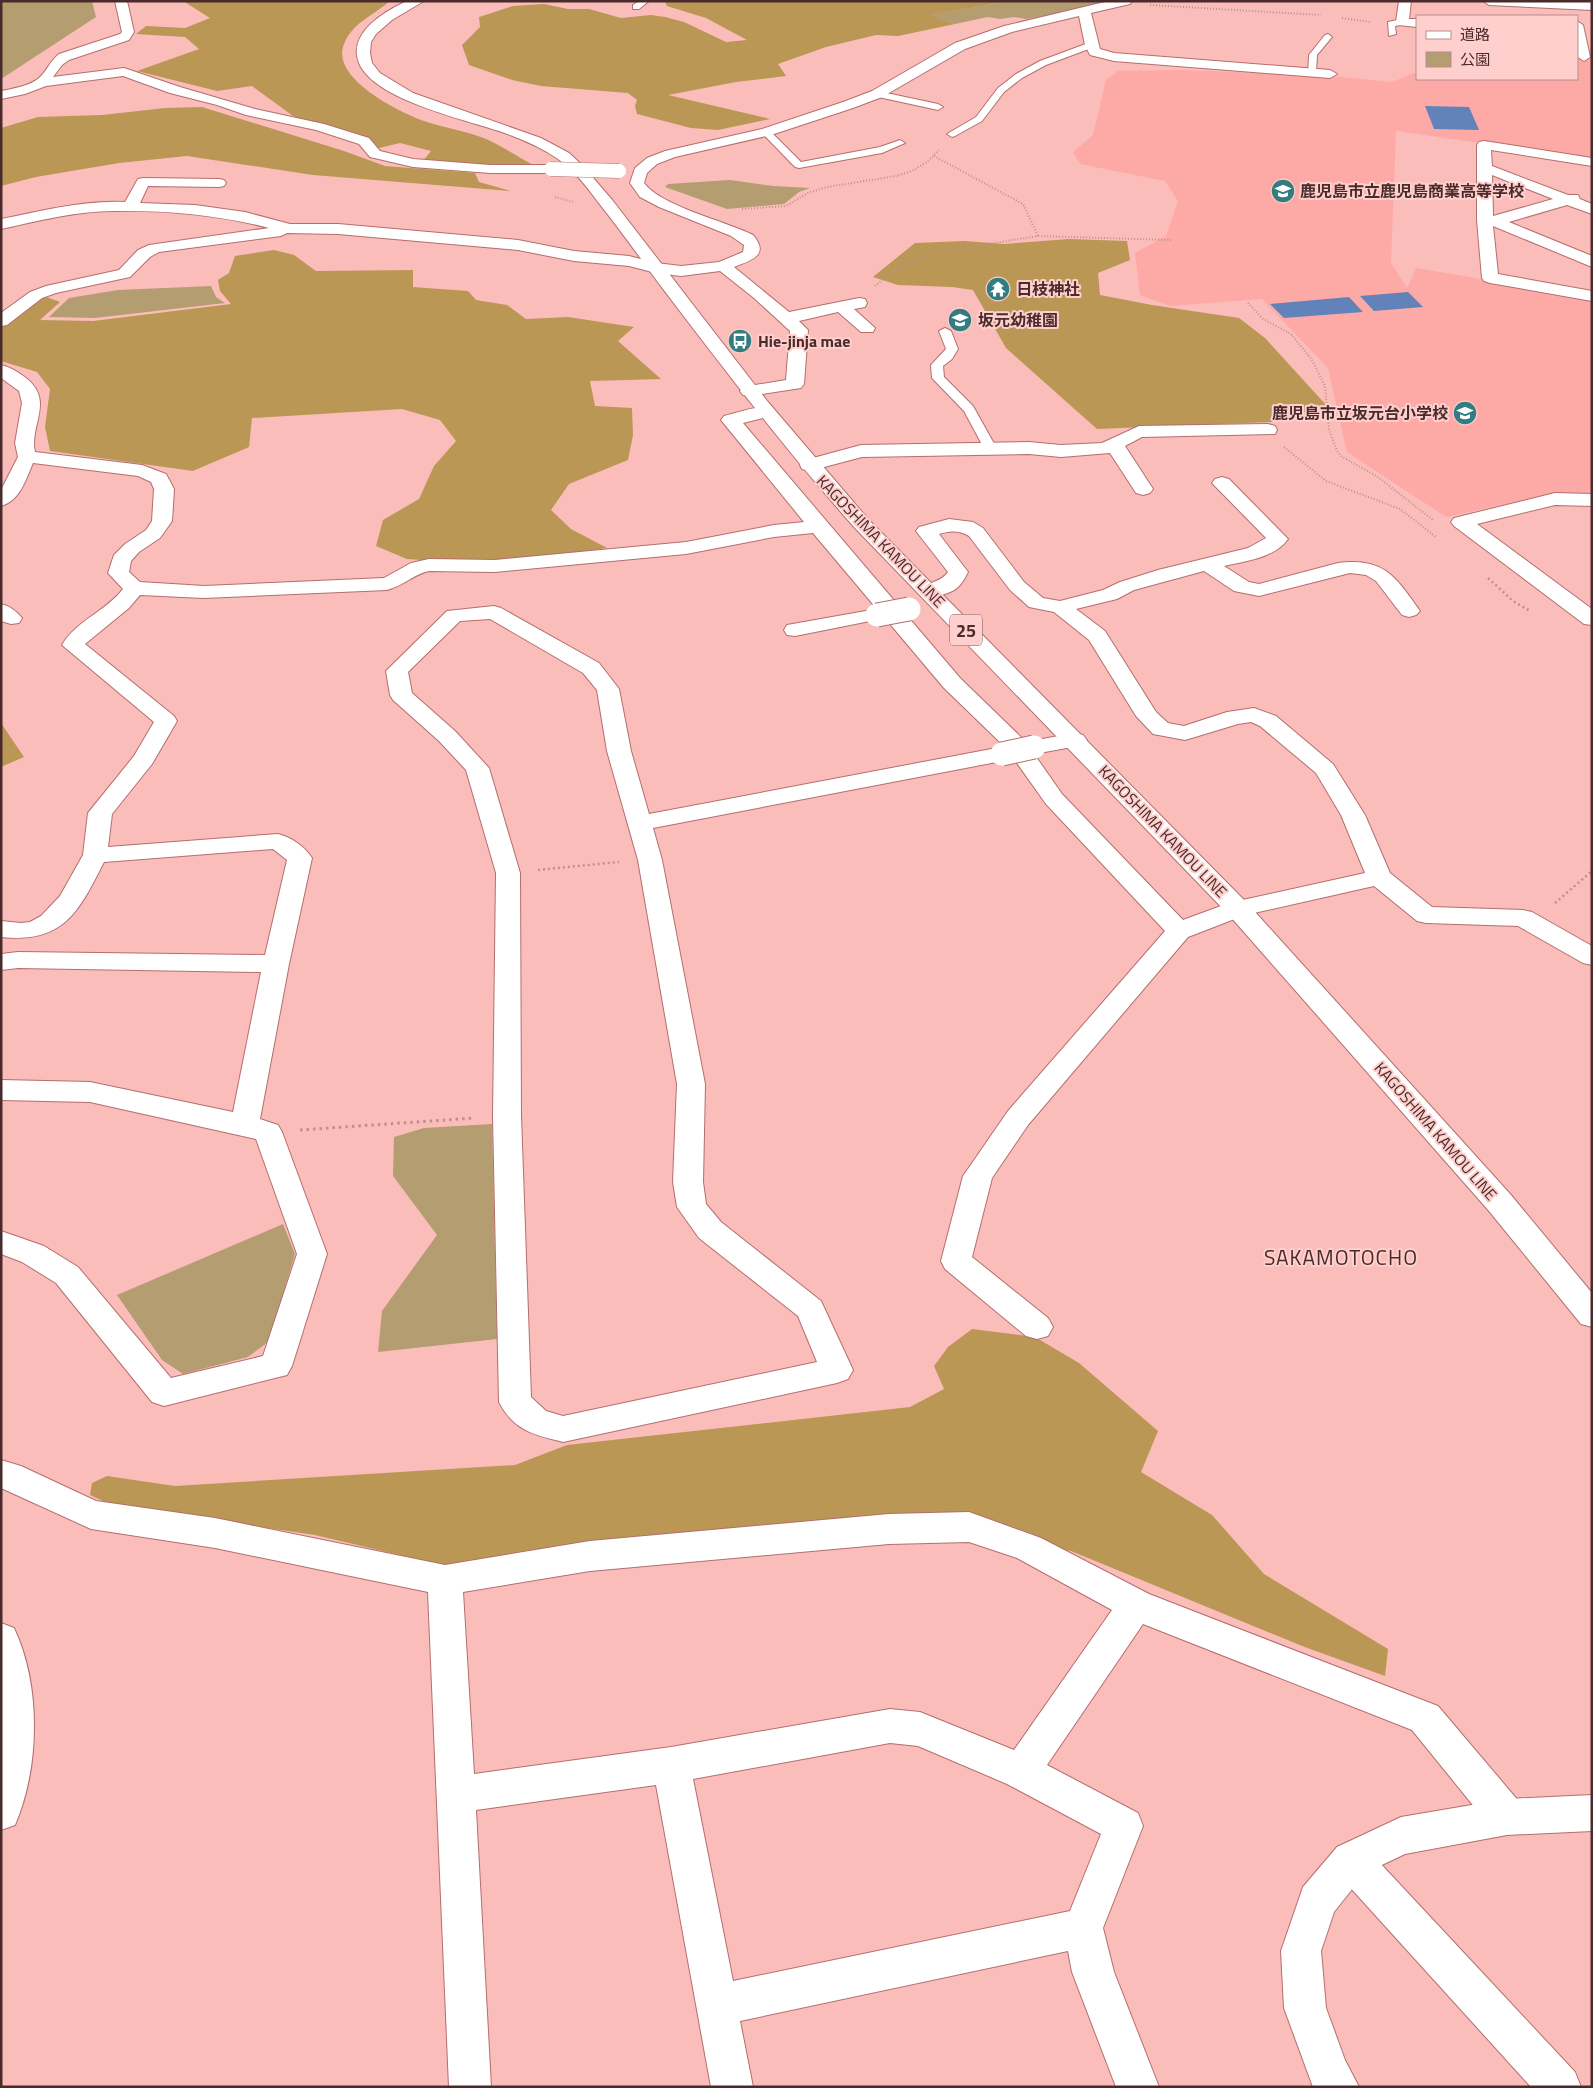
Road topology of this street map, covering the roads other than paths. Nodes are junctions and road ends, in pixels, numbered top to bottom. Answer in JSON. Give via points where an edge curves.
{"nodes":[{"id":1,"x":121,"y":1,"type":"edge"},
{"id":2,"x":418,"y":1,"type":"edge"},
{"id":3,"x":645,"y":1,"type":"edge"},
{"id":4,"x":1405,"y":1,"type":"edge"},
{"id":5,"x":1489,"y":1,"type":"edge"},
{"id":6,"x":1122,"y":2,"type":"edge"},
{"id":7,"x":1592,"y":6,"type":"edge"},
{"id":8,"x":636,"y":8,"type":"dead end"},
{"id":9,"x":1572,"y":11,"type":"edge"},
{"id":10,"x":1085,"y":12,"type":"junction"},
{"id":11,"x":1396,"y":23,"type":"junction"},
{"id":12,"x":1416,"y":23,"type":"edge"},
{"id":13,"x":1392,"y":34,"type":"dead end"},
{"id":14,"x":1582,"y":34,"type":"edge"},
{"id":15,"x":1328,"y":37,"type":"dead end"},
{"id":16,"x":1091,"y":45,"type":"junction"},
{"id":17,"x":1584,"y":57,"type":"dead end"},
{"id":18,"x":1311,"y":72,"type":"junction"},
{"id":19,"x":1330,"y":74,"type":"dead end"},
{"id":20,"x":43,"y":82,"type":"junction"},
{"id":21,"x":877,"y":94,"type":"junction"},
{"id":22,"x":1,"y":95,"type":"edge"},
{"id":23,"x":938,"y":107,"type":"dead end"},
{"id":24,"x":766,"y":132,"type":"junction"},
{"id":25,"x":952,"y":134,"type":"road end"},
{"id":26,"x":900,"y":143,"type":"dead end"},
{"id":27,"x":1592,"y":162,"type":"edge"},
{"id":28,"x":1485,"y":170,"type":"junction"},
{"id":29,"x":640,"y":171,"type":"junction"},
{"id":30,"x":218,"y":183,"type":"dead end"},
{"id":31,"x":1592,"y":193,"type":"edge"},
{"id":32,"x":1568,"y":200,"type":"junction"},
{"id":33,"x":131,"y":206,"type":"junction"},
{"id":34,"x":1592,"y":209,"type":"edge"},
{"id":35,"x":1490,"y":220,"type":"junction"},
{"id":36,"x":1,"y":224,"type":"edge"},
{"id":37,"x":290,"y":229,"type":"junction"},
{"id":38,"x":1592,"y":262,"type":"edge"},
{"id":39,"x":723,"y":266,"type":"junction"},
{"id":40,"x":656,"y":268,"type":"junction"},
{"id":41,"x":1592,"y":296,"type":"edge"},
{"id":42,"x":859,"y":303,"type":"road end"},
{"id":43,"x":842,"y":307,"type":"junction"},
{"id":44,"x":787,"y":318,"type":"junction"},
{"id":45,"x":1,"y":321,"type":"edge"},
{"id":46,"x":867,"y":328,"type":"dead end"},
{"id":47,"x":945,"y":331,"type":"dead end"},
{"id":48,"x":1,"y":370,"type":"edge"},
{"id":49,"x":749,"y":391,"type":"junction"},
{"id":50,"x":766,"y":412,"type":"junction"},
{"id":51,"x":1268,"y":430,"type":"road end"},
{"id":52,"x":1114,"y":444,"type":"junction"},
{"id":53,"x":991,"y":448,"type":"junction"},
{"id":54,"x":27,"y":457,"type":"junction"},
{"id":55,"x":809,"y":465,"type":"junction"},
{"id":56,"x":1222,"y":483,"type":"dead end"},
{"id":57,"x":1143,"y":489,"type":"dead end"},
{"id":58,"x":1,"y":500,"type":"edge"},
{"id":59,"x":1588,"y":502,"type":"edge"},
{"id":60,"x":818,"y":526,"type":"junction"},
{"id":61,"x":1207,"y":564,"type":"junction"},
{"id":62,"x":134,"y":588,"type":"junction"},
{"id":63,"x":934,"y":598,"type":"junction"},
{"id":64,"x":1060,"y":607,"type":"junction"},
{"id":65,"x":1409,"y":610,"type":"dead end"},
{"id":66,"x":1592,"y":619,"type":"edge"},
{"id":67,"x":796,"y":630,"type":"dead end"},
{"id":68,"x":1075,"y":740,"type":"junction"},
{"id":69,"x":641,"y":823,"type":"junction"},
{"id":70,"x":94,"y":855,"type":"junction"},
{"id":71,"x":1379,"y":877,"type":"junction"},
{"id":72,"x":1238,"y":909,"type":"junction"},
{"id":73,"x":1,"y":929,"type":"edge"},
{"id":74,"x":1180,"y":931,"type":"junction"},
{"id":75,"x":1592,"y":957,"type":"edge"},
{"id":76,"x":1,"y":962,"type":"edge"},
{"id":77,"x":276,"y":964,"type":"junction"},
{"id":78,"x":1,"y":1090,"type":"edge"},
{"id":79,"x":257,"y":1129,"type":"junction"},
{"id":80,"x":1,"y":1242,"type":"edge"},
{"id":81,"x":1588,"y":1305,"type":"edge"},
{"id":82,"x":1037,"y":1327,"type":"dead end"},
{"id":83,"x":1,"y":1474,"type":"edge"},
{"id":84,"x":445,"y":1580,"type":"junction"},
{"id":85,"x":1136,"y":1606,"type":"junction"},
{"id":86,"x":1,"y":1639,"type":"edge"},
{"id":87,"x":671,"y":1765,"type":"junction"},
{"id":88,"x":1020,"y":1771,"type":"junction"},
{"id":89,"x":456,"y":1795,"type":"junction"},
{"id":90,"x":1,"y":1812,"type":"edge"},
{"id":91,"x":1592,"y":1813,"type":"edge"},
{"id":92,"x":1507,"y":1817,"type":"junction"},
{"id":93,"x":1351,"y":1860,"type":"junction"},
{"id":94,"x":1083,"y":1928,"type":"junction"},
{"id":95,"x":718,"y":2005,"type":"junction"},
{"id":96,"x":470,"y":2087,"type":"edge"},
{"id":97,"x":732,"y":2087,"type":"edge"},
{"id":98,"x":1138,"y":2087,"type":"edge"},
{"id":99,"x":1338,"y":2087,"type":"edge"},
{"id":100,"x":1560,"y":2087,"type":"edge"}],
"edges":[{"from":1,"to":20,"type":"street","via":[[128,32],[126,37],[64,57]]},
{"from":2,"to":40,"type":"street","name":"KAGOSHIMA KAMOU LINE","number":"25","via":[[384,19],[368,36],[364,53],[366,64],[374,74],[409,96],[525,136],[564,157],[579,169]]},
{"from":3,"to":8,"type":"lane"},
{"from":4,"to":11,"type":"street"},
{"from":5,"to":9,"type":"street"},
{"from":6,"to":10,"type":"street"},
{"from":7,"to":9,"type":"street"},
{"from":10,"to":16,"type":"street"},
{"from":10,"to":21,"type":"street","via":[[1008,29],[960,46]]},
{"from":11,"to":12,"type":"street"},
{"from":11,"to":13,"type":"lane"},
{"from":14,"to":17,"type":"street"},
{"from":15,"to":18,"type":"lane","via":[[1313,55]]},
{"from":16,"to":18,"type":"street","via":[[1096,52],[1114,57]]},
{"from":16,"to":25,"type":"lane","via":[[1019,76],[1001,90],[979,119]]},
{"from":18,"to":19,"type":"street"},
{"from":20,"to":22,"type":"street"},
{"from":20,"to":29,"type":"street","bridge":true,"via":[[124,72],[251,112],[355,138],[364,141],[375,154],[413,163]]},
{"from":21,"to":23,"type":"lane"},
{"from":21,"to":24,"type":"street"},
{"from":24,"to":26,"type":"lane","via":[[799,165],[882,150]]},
{"from":24,"to":29,"type":"street","via":[[670,154],[652,161]]},
{"from":27,"to":28,"type":"street","via":[[1484,145]]},
{"from":28,"to":32,"type":"street"},
{"from":28,"to":35,"type":"street"},
{"from":29,"to":39,"type":"street","via":[[637,183],[645,194],[748,238],[752,244],[749,255]]},
{"from":30,"to":33,"type":"street","via":[[181,180],[143,182]]},
{"from":31,"to":32,"type":"street"},
{"from":32,"to":34,"type":"street"},
{"from":32,"to":35,"type":"street"},
{"from":33,"to":36,"type":"street","via":[[67,211]]},
{"from":33,"to":37,"type":"street","via":[[245,217]]},
{"from":35,"to":38,"type":"street"},
{"from":35,"to":41,"type":"street","via":[[1490,278]]},
{"from":37,"to":40,"type":"street","via":[[338,229],[518,245]]},
{"from":37,"to":45,"type":"street","via":[[155,248],[144,252],[124,274],[36,295]]},
{"from":39,"to":40,"type":"street","via":[[681,271]]},
{"from":39,"to":44,"type":"street"},
{"from":40,"to":49,"type":"street","name":"KAGOSHIMA KAMOU LINE","number":"25"},
{"from":42,"to":43,"type":"street"},
{"from":43,"to":44,"type":"street"},
{"from":43,"to":46,"type":"street"},
{"from":44,"to":49,"type":"street","via":[[798,330],[795,384]]},
{"from":47,"to":53,"type":"lane","via":[[952,349],[937,365],[938,378],[968,409]]},
{"from":48,"to":54,"type":"street","via":[[29,390],[32,404],[23,448]]},
{"from":49,"to":50,"type":"street","name":"KAGOSHIMA KAMOU LINE","number":"25"},
{"from":50,"to":55,"type":"street","name":"KAGOSHIMA KAMOU LINE","number":"25"},
{"from":50,"to":60,"type":"street","via":[[730,420]]},
{"from":51,"to":52,"type":"street","via":[[1139,432]]},
{"from":52,"to":53,"type":"street","via":[[1106,448],[1061,451]]},
{"from":52,"to":57,"type":"street"},
{"from":53,"to":55,"type":"street","via":[[861,451]]},
{"from":54,"to":58,"type":"street","via":[[10,492]]},
{"from":54,"to":62,"type":"street","via":[[142,471],[159,478],[164,489],[162,522],[153,534],[122,559],[118,573]]},
{"from":55,"to":63,"type":"street","name":"KAGOSHIMA KAMOU LINE","number":"25"},
{"from":56,"to":61,"type":"street","via":[[1278,539],[1255,553]]},
{"from":59,"to":66,"type":"street","via":[[1555,499],[1462,522]]},
{"from":60,"to":62,"type":"street","via":[[774,530],[686,548],[495,566],[429,565],[418,567],[387,584],[204,592]]},
{"from":60,"to":74,"type":"street","via":[[952,683],[1012,742],[1054,799]]},
{"from":61,"to":64,"type":"street","via":[[1127,586],[1110,595]]},
{"from":61,"to":65,"type":"street","via":[[1253,590],[1267,590],[1348,567],[1368,569],[1383,577]]},
{"from":62,"to":70,"type":"street","via":[[122,604],[77,638],[73,645],[166,721],[144,758],[100,813]]},
{"from":63,"to":64,"type":"street","via":[[958,572],[926,531],[948,525],[966,526],[976,532],[1017,586],[1036,602]]},
{"from":63,"to":67,"type":"street","bridge":true,"via":[[909,609]]},
{"from":63,"to":68,"type":"street","name":"KAGOSHIMA KAMOU LINE","number":"25"},
{"from":64,"to":71,"type":"street","via":[[1097,636],[1147,716],[1161,729],[1186,733],[1235,717],[1254,716],[1268,720],[1326,769],[1353,815]]},
{"from":68,"to":69,"type":"street","bridge":true},
{"from":68,"to":72,"type":"street","name":"KAGOSHIMA KAMOU LINE","number":"25"},
{"from":69,"to":69,"type":"street","via":[[691,1084],[688,1182],[692,1208],[710,1230],[810,1309],[837,1370],[563,1429],[536,1422],[514,1402],[507,1116],[508,873],[478,768],[401,695],[397,671],[454,615],[494,612],[591,668],[608,688],[619,751]]},
{"from":70,"to":73,"type":"street","via":[[69,904],[44,928],[27,932]]},
{"from":70,"to":77,"type":"street","via":[[278,841],[300,858]]},
{"from":71,"to":72,"type":"street"},
{"from":71,"to":75,"type":"street","via":[[1426,915],[1523,918]]},
{"from":72,"to":74,"type":"street"},
{"from":72,"to":81,"type":"street","name":"KAGOSHIMA KAMOU LINE","number":"25"},
{"from":74,"to":82,"type":"street","via":[[1018,1118],[978,1176],[956,1261]]},
{"from":76,"to":77,"type":"street"},
{"from":77,"to":79,"type":"street"},
{"from":78,"to":79,"type":"street","via":[[90,1092]]},
{"from":79,"to":80,"type":"street","via":[[312,1254],[276,1366],[164,1394],[67,1275],[33,1254]]},
{"from":83,"to":84,"type":"street","via":[[91,1515],[215,1533]]},
{"from":84,"to":85,"type":"street","via":[[590,1556],[889,1529],[969,1527],[1029,1548]]},
{"from":84,"to":89,"type":"street"},
{"from":85,"to":88,"type":"street"},
{"from":85,"to":92,"type":"street","via":[[1425,1718]]},
{"from":86,"to":90,"type":"street","via":[[11,1670],[15,1733],[10,1783]]},
{"from":87,"to":88,"type":"street","via":[[890,1726],[920,1729]]},
{"from":87,"to":89,"type":"street"},
{"from":87,"to":95,"type":"street"},
{"from":88,"to":94,"type":"street","via":[[1124,1826]]},
{"from":89,"to":96,"type":"street"},
{"from":91,"to":92,"type":"street"},
{"from":92,"to":93,"type":"street","via":[[1401,1836]]},
{"from":93,"to":99,"type":"street","via":[[1317,1901],[1301,1951],[1306,2008],[1329,2073]]},
{"from":93,"to":100,"type":"street"},
{"from":94,"to":95,"type":"street"},
{"from":94,"to":98,"type":"street","via":[[1093,1972]]},
{"from":95,"to":97,"type":"street"}]}
